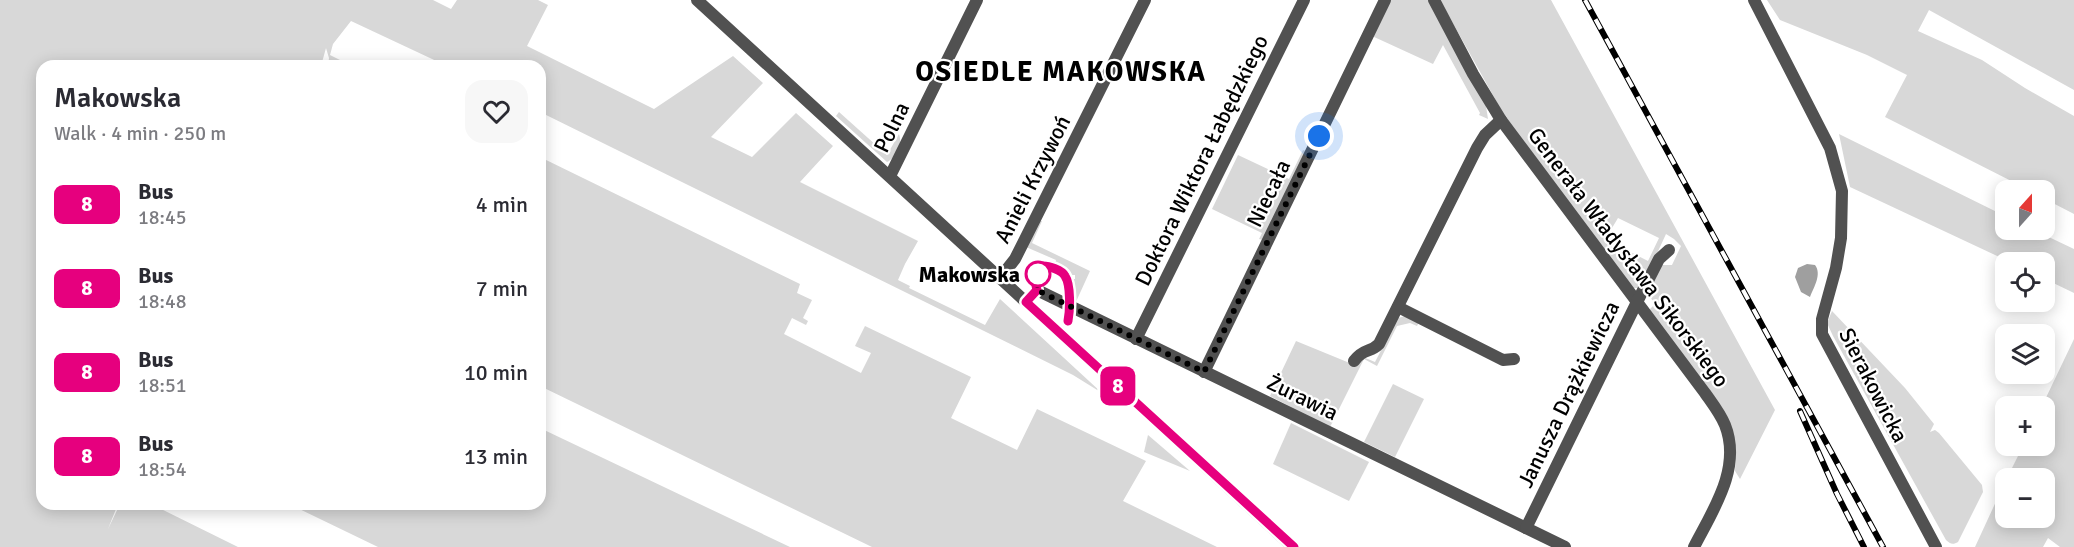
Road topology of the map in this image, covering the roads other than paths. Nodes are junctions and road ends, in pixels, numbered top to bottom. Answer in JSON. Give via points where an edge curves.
{"nodes":[{"id":1,"x":697,"y":0,"type":"edge"},
{"id":2,"x":977,"y":0,"type":"edge"},
{"id":3,"x":1145,"y":0,"type":"edge"},
{"id":4,"x":1304,"y":0,"type":"edge"},
{"id":5,"x":1385,"y":0,"type":"edge"},
{"id":6,"x":1434,"y":0,"type":"edge"},
{"id":7,"x":1754,"y":0,"type":"edge"},
{"id":8,"x":1501,"y":120,"type":"junction"},
{"id":9,"x":890,"y":176,"type":"junction"},
{"id":10,"x":1669,"y":250,"type":"dead end"},
{"id":11,"x":1000,"y":278,"type":"junction"},
{"id":12,"x":1026,"y":302,"type":"junction"},
{"id":13,"x":1636,"y":303,"type":"junction"},
{"id":14,"x":1398,"y":307,"type":"junction"},
{"id":15,"x":1136,"y":339,"type":"junction"},
{"id":16,"x":1514,"y":359,"type":"dead end"},
{"id":17,"x":1354,"y":361,"type":"dead end"},
{"id":18,"x":1204,"y":372,"type":"junction"},
{"id":19,"x":1526,"y":528,"type":"junction"},
{"id":20,"x":1293,"y":547,"type":"edge"},
{"id":21,"x":1565,"y":547,"type":"edge"},
{"id":22,"x":1694,"y":547,"type":"edge"},
{"id":23,"x":1936,"y":547,"type":"edge"}],
"edges":[{"from":1,"to":9,"type":"street"},
{"from":2,"to":9,"type":"street","name":"Polna"},
{"from":3,"to":11,"type":"street","name":"Anieli Krzywoń","via":[[1015,259]]},
{"from":4,"to":15,"type":"street","name":"Doktora Wiktora Łabędzkiego"},
{"from":5,"to":18,"type":"street","name":"Niecała"},
{"from":6,"to":8,"type":"street","name":"Generała Władysława Sikorskiego"},
{"from":7,"to":23,"type":"street","name":"Sierakowicka","via":[[1830,148],[1842,191],[1842,238],[1822,319],[1822,334]]},
{"from":8,"to":13,"type":"street","name":"Generała Władysława Sikorskiego"},
{"from":8,"to":14,"type":"street","via":[[1477,148]]},
{"from":9,"to":11,"type":"street"},
{"from":10,"to":13,"type":"street","name":"Janusza Drążkiewicza","via":[[1659,259]]},
{"from":11,"to":12,"type":"street"},
{"from":12,"to":15,"type":"street","name":"Żurawia","via":[[1037,290]]},
{"from":12,"to":20,"type":"street"},
{"from":13,"to":19,"type":"street","name":"Janusza Drążkiewicza"},
{"from":13,"to":22,"type":"street","name":"Generała Władysława Sikorskiego","via":[[1719,414],[1728,434],[1730,458],[1726,479]]},
{"from":14,"to":16,"type":"street","via":[[1503,360]]},
{"from":14,"to":17,"type":"street","via":[[1378,346],[1362,352]]},
{"from":15,"to":18,"type":"street","name":"Żurawia"},
{"from":18,"to":19,"type":"street","name":"Żurawia"},
{"from":19,"to":21,"type":"street","name":"Żurawia"}]}
